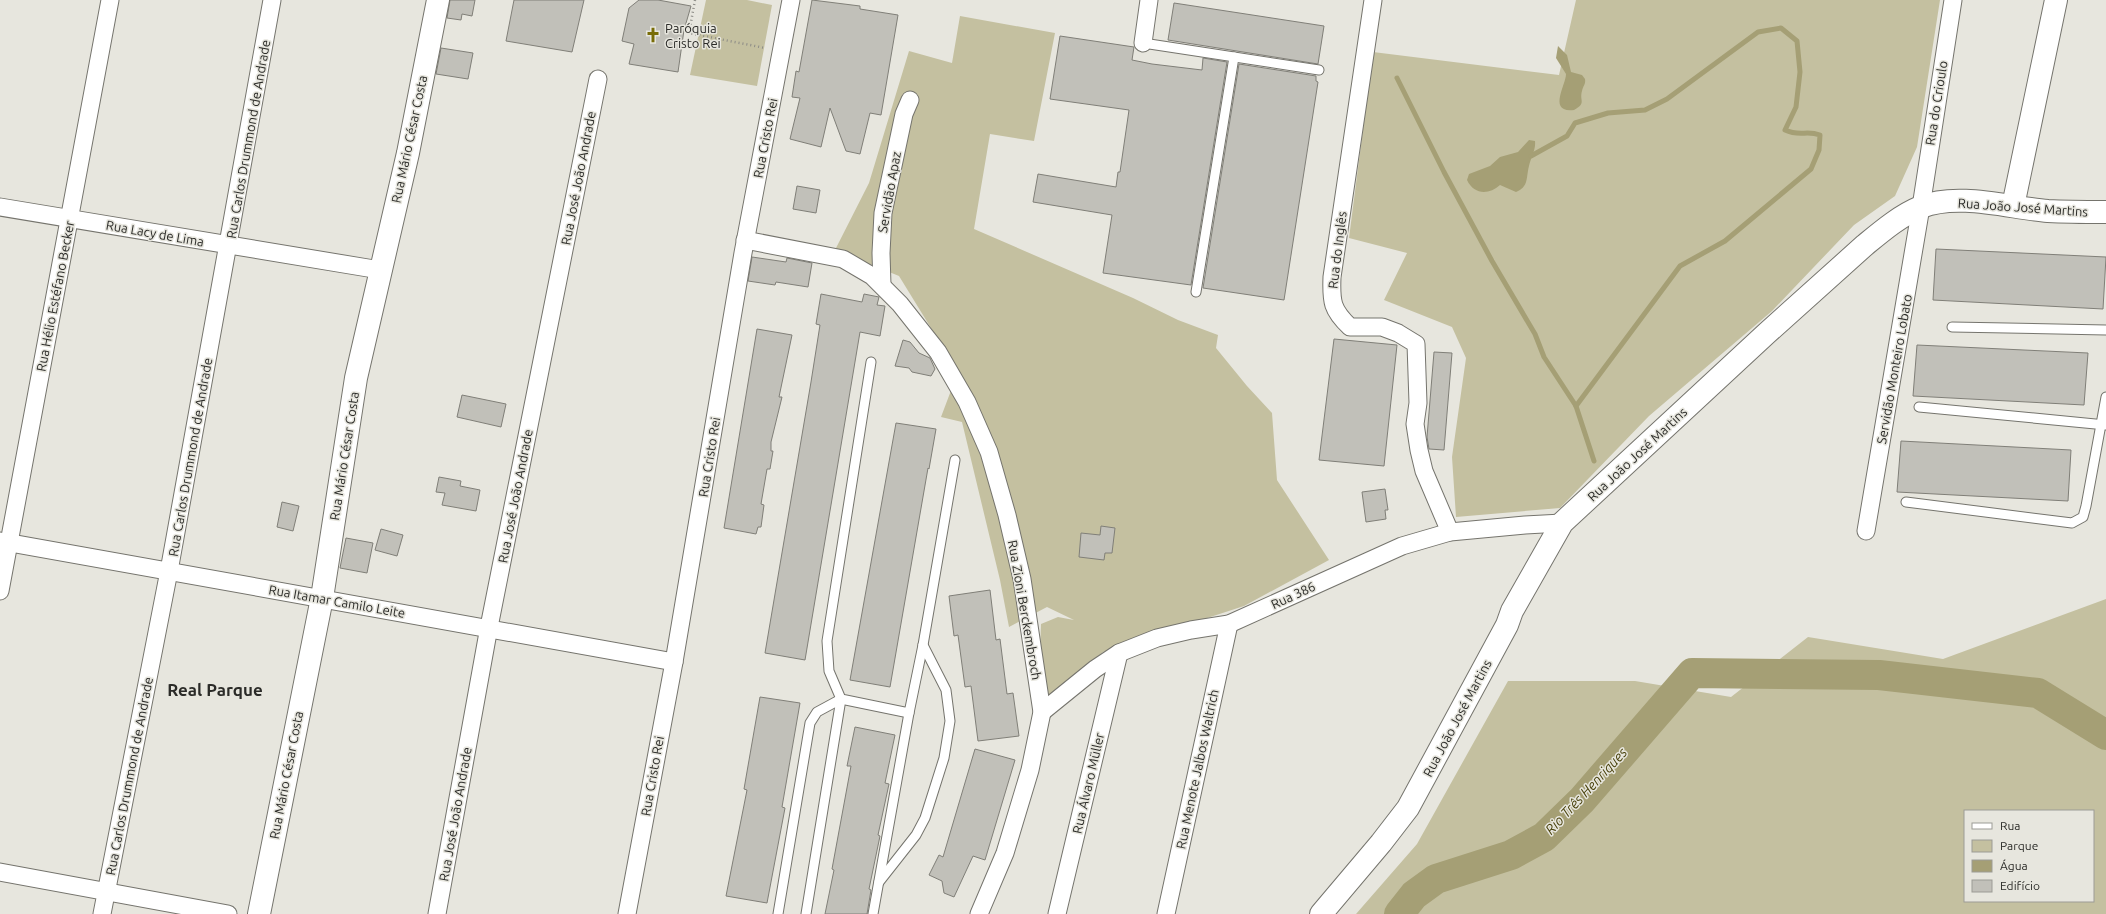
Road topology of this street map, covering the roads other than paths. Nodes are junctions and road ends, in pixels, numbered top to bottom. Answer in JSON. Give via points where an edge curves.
{"nodes":[{"id":1,"x":110,"y":0,"type":"edge"},
{"id":2,"x":272,"y":0,"type":"edge"},
{"id":3,"x":438,"y":0,"type":"edge"},
{"id":4,"x":790,"y":0,"type":"edge"},
{"id":5,"x":1149,"y":0,"type":"edge"},
{"id":6,"x":1372,"y":0,"type":"edge"},
{"id":7,"x":1953,"y":0,"type":"edge"},
{"id":8,"x":2056,"y":0,"type":"edge"},
{"id":9,"x":1143,"y":43,"type":"joint"},
{"id":10,"x":1234,"y":57,"type":"junction"},
{"id":11,"x":1319,"y":70,"type":"dead end"},
{"id":12,"x":598,"y":79,"type":"dead end"},
{"id":13,"x":910,"y":100,"type":"dead end"},
{"id":14,"x":0,"y":206,"type":"edge"},
{"id":15,"x":2013,"y":206,"type":"junction"},
{"id":16,"x":1921,"y":207,"type":"junction"},
{"id":17,"x":2106,"y":212,"type":"edge"},
{"id":18,"x":69,"y":218,"type":"junction"},
{"id":19,"x":745,"y":240,"type":"junction"},
{"id":20,"x":229,"y":245,"type":"junction"},
{"id":21,"x":380,"y":270,"type":"junction"},
{"id":22,"x":882,"y":285,"type":"junction"},
{"id":23,"x":1196,"y":292,"type":"dead end"},
{"id":24,"x":1952,"y":327,"type":"dead end"},
{"id":25,"x":2106,"y":330,"type":"edge"},
{"id":26,"x":871,"y":362,"type":"dead end"},
{"id":27,"x":2106,"y":397,"type":"edge"},
{"id":28,"x":1919,"y":407,"type":"dead end"},
{"id":29,"x":2103,"y":425,"type":"edge"},
{"id":30,"x":955,"y":460,"type":"dead end"},
{"id":31,"x":1906,"y":502,"type":"dead end"},
{"id":32,"x":1562,"y":523,"type":"junction"},
{"id":33,"x":1866,"y":531,"type":"dead end"},
{"id":34,"x":1450,"y":532,"type":"junction"},
{"id":35,"x":4,"y":542,"type":"edge"},
{"id":36,"x":168,"y":571,"type":"junction"},
{"id":37,"x":0,"y":592,"type":"edge"},
{"id":38,"x":322,"y":598,"type":"junction"},
{"id":39,"x":1229,"y":624,"type":"junction"},
{"id":40,"x":489,"y":628,"type":"junction"},
{"id":41,"x":923,"y":645,"type":"junction"},
{"id":42,"x":1119,"y":652,"type":"junction"},
{"id":43,"x":674,"y":662,"type":"junction"},
{"id":44,"x":841,"y":699,"type":"junction"},
{"id":45,"x":1042,"y":712,"type":"junction"},
{"id":46,"x":909,"y":713,"type":"junction"},
{"id":47,"x":0,"y":872,"type":"edge"},
{"id":48,"x":879,"y":882,"type":"junction"},
{"id":49,"x":106,"y":891,"type":"junction"},
{"id":50,"x":102,"y":914,"type":"edge"},
{"id":51,"x":228,"y":914,"type":"edge"},
{"id":52,"x":259,"y":914,"type":"edge"},
{"id":53,"x":437,"y":914,"type":"edge"},
{"id":54,"x":627,"y":914,"type":"edge"},
{"id":55,"x":778,"y":914,"type":"edge"},
{"id":56,"x":806,"y":914,"type":"edge"},
{"id":57,"x":873,"y":914,"type":"edge"},
{"id":58,"x":979,"y":914,"type":"edge"},
{"id":59,"x":1057,"y":914,"type":"edge"},
{"id":60,"x":1166,"y":914,"type":"edge"},
{"id":61,"x":1321,"y":914,"type":"edge"}],
"edges":[{"from":1,"to":18,"type":"street","name":"Rua Hélio Estéfano Becker"},
{"from":2,"to":20,"type":"street","name":"Rua Carlos Drummond de Andrade"},
{"from":3,"to":21,"type":"street","name":"Rua Mário César Costa","via":[[408,153]]},
{"from":4,"to":19,"type":"street","name":"Rua Cristo Rei"},
{"from":5,"to":9,"type":"street"},
{"from":6,"to":34,"type":"street","name":"Rua do Inglês","via":[[1331,296],[1333,307],[1350,327],[1382,327],[1416,344],[1418,403],[1415,424],[1419,450],[1424,471]]},
{"from":7,"to":16,"type":"street","name":"Rua do Crioulo"},
{"from":8,"to":15,"type":"street"},
{"from":9,"to":10,"type":"lane"},
{"from":10,"to":11,"type":"lane"},
{"from":10,"to":23,"type":"lane"},
{"from":12,"to":40,"type":"street","name":"Rua José João Andrade"},
{"from":13,"to":22,"type":"street","name":"Servidão Apaz","via":[[904,114],[883,213],[880,253]]},
{"from":14,"to":18,"type":"street","name":"Rua Lacy de Lima"},
{"from":15,"to":16,"type":"street","name":"Rua João José Martins","via":[[1960,200]]},
{"from":15,"to":17,"type":"street","name":"Rua João José Martins","via":[[2048,211]]},
{"from":16,"to":32,"type":"street","name":"Rua João José Martins","via":[[1882,231],[1866,245]]},
{"from":16,"to":33,"type":"street","name":"Servidão Monteiro Lobato"},
{"from":18,"to":20,"type":"street","name":"Rua Lacy de Lima"},
{"from":18,"to":35,"type":"street","name":"Rua Hélio Estéfano Becker"},
{"from":19,"to":22,"type":"street","name":"Rua Zioni Berckembroch","via":[[843,258]]},
{"from":19,"to":43,"type":"street","name":"Rua Cristo Rei"},
{"from":20,"to":21,"type":"street","name":"Rua Lacy de Lima"},
{"from":20,"to":36,"type":"street","name":"Rua Carlos Drummond de Andrade"},
{"from":21,"to":38,"type":"street","name":"Rua Mário César Costa","via":[[356,378]]},
{"from":22,"to":45,"type":"street","name":"Rua Zioni Berckembroch","via":[[900,304],[951,372],[989,452],[1022,579]]},
{"from":24,"to":25,"type":"lane"},
{"from":26,"to":44,"type":"lane","via":[[827,641],[829,671]]},
{"from":27,"to":29,"type":"lane"},
{"from":28,"to":29,"type":"lane"},
{"from":29,"to":31,"type":"lane","via":[[2086,506],[2082,517],[2072,523]]},
{"from":30,"to":41,"type":"lane"},
{"from":32,"to":34,"type":"street","name":"Rua 386"},
{"from":32,"to":61,"type":"street","name":"Rua João José Martins","via":[[1512,611],[1408,808]]},
{"from":34,"to":39,"type":"street","name":"Rua 386","via":[[1402,546]]},
{"from":35,"to":36,"type":"street","name":"Rua Itamar Camilo Leite"},
{"from":35,"to":37,"type":"street","name":"Rua Hélio Estéfano Becker"},
{"from":36,"to":38,"type":"street","name":"Rua Itamar Camilo Leite"},
{"from":36,"to":49,"type":"street","name":"Rua Carlos Drummond de Andrade"},
{"from":38,"to":40,"type":"street","name":"Rua Itamar Camilo Leite"},
{"from":38,"to":52,"type":"street","name":"Rua Mário César Costa"},
{"from":39,"to":42,"type":"street","name":"Rua 386","via":[[1157,638]]},
{"from":39,"to":60,"type":"street","name":"Rua Menote Jalbos Waltrich"},
{"from":40,"to":43,"type":"street","name":"Rua Itamar Camilo Leite"},
{"from":40,"to":53,"type":"street","name":"Rua José João Andrade"},
{"from":41,"to":46,"type":"lane"},
{"from":41,"to":48,"type":"lane","via":[[946,690],[950,721],[944,758],[925,818],[916,835]]},
{"from":42,"to":45,"type":"street","name":"Rua 386"},
{"from":42,"to":59,"type":"street","name":"Rua Álvaro Müller"},
{"from":43,"to":54,"type":"street","name":"Rua Cristo Rei"},
{"from":44,"to":46,"type":"lane"},
{"from":44,"to":55,"type":"lane","via":[[817,712],[810,723]]},
{"from":44,"to":56,"type":"lane"},
{"from":45,"to":58,"type":"street","name":"Rua Zioni Berckembroch","via":[[1030,770],[1005,853]]},
{"from":46,"to":48,"type":"lane"},
{"from":47,"to":49,"type":"street"},
{"from":48,"to":57,"type":"lane"},
{"from":49,"to":50,"type":"street","name":"Rua Carlos Drummond de Andrade"},
{"from":49,"to":51,"type":"street"}]}
